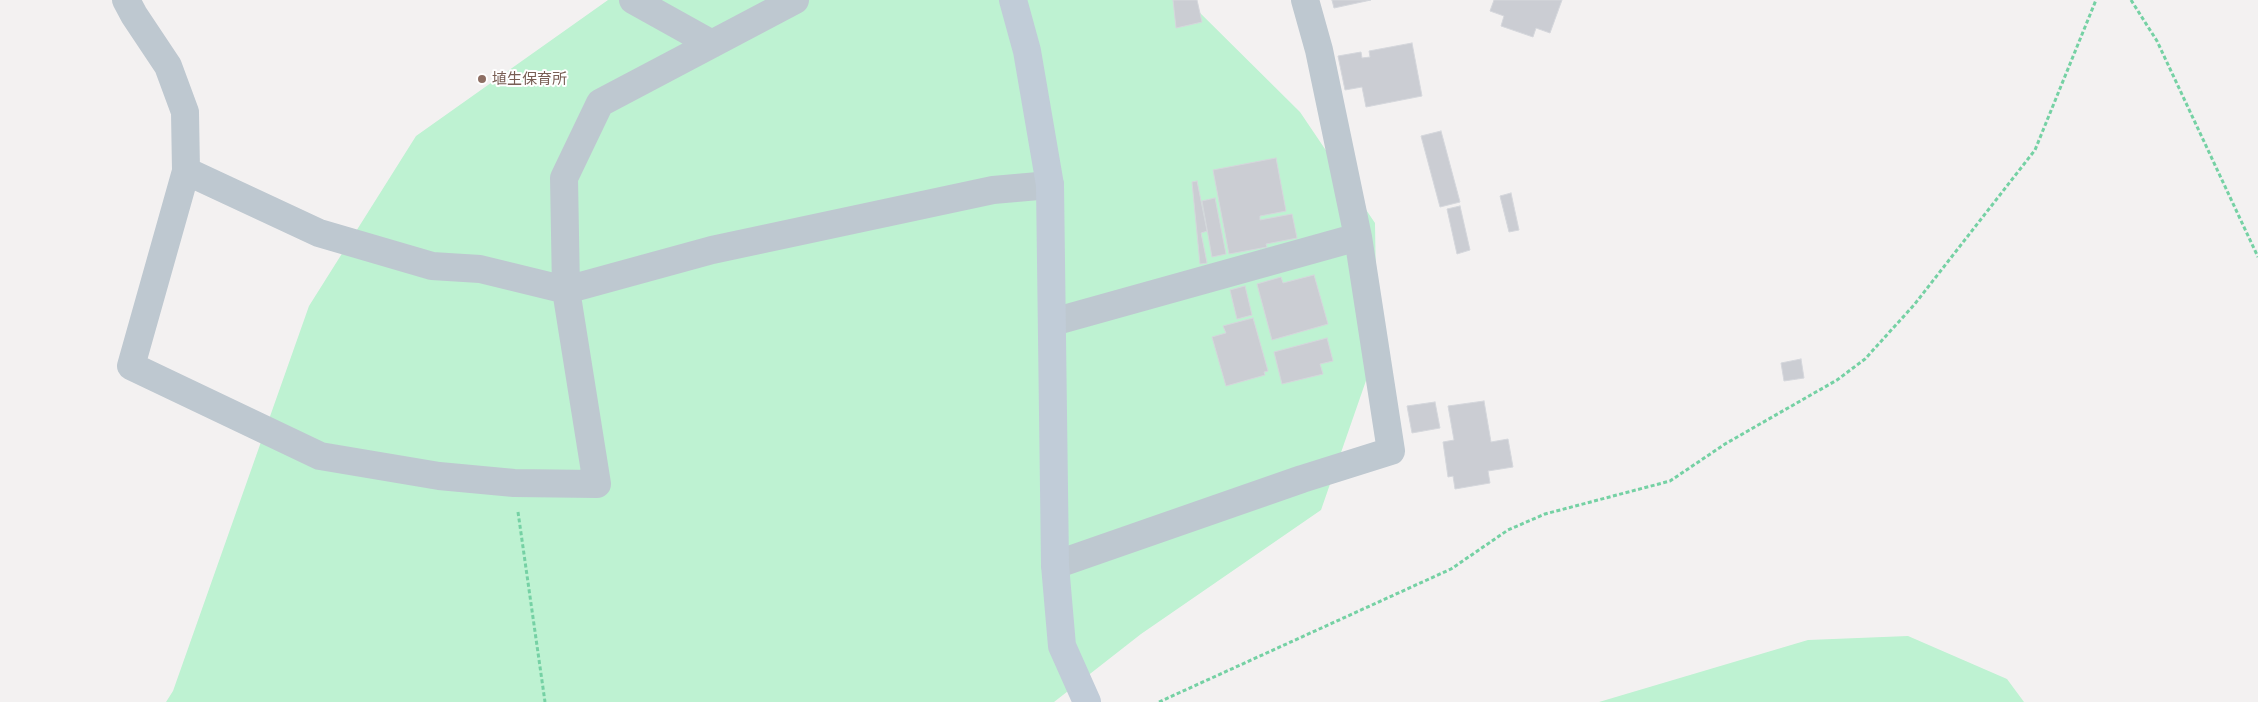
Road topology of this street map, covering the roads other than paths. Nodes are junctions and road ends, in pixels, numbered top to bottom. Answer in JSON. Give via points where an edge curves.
{"nodes":[{"id":1,"x":126,"y":0,"type":"edge"},
{"id":2,"x":633,"y":0,"type":"edge"},
{"id":3,"x":795,"y":0,"type":"edge"},
{"id":4,"x":1013,"y":0,"type":"edge"},
{"id":5,"x":1305,"y":0,"type":"edge"},
{"id":6,"x":712,"y":44,"type":"junction"},
{"id":7,"x":186,"y":171,"type":"junction"},
{"id":8,"x":1050,"y":185,"type":"junction"},
{"id":9,"x":1358,"y":237,"type":"junction"},
{"id":10,"x":566,"y":290,"type":"junction"},
{"id":11,"x":1053,"y":322,"type":"junction"},
{"id":12,"x":1055,"y":565,"type":"junction"},
{"id":13,"x":1087,"y":702,"type":"edge"}],
"edges":[{"from":1,"to":7,"type":"street","via":[[168,66],[185,112]]},
{"from":2,"to":6,"type":"street"},
{"from":3,"to":6,"type":"street"},
{"from":4,"to":8,"type":"street","via":[[1027,51]]},
{"from":5,"to":9,"type":"street","via":[[1319,50]]},
{"from":6,"to":10,"type":"street","via":[[600,103],[564,178]]},
{"from":7,"to":10,"type":"street","via":[[319,234],[432,266],[480,269]]},
{"from":7,"to":10,"type":"street","via":[[131,366],[320,456],[439,476],[514,483],[597,484]]},
{"from":8,"to":10,"type":"street","via":[[993,190],[731,246]]},
{"from":8,"to":11,"type":"street"},
{"from":9,"to":11,"type":"street"},
{"from":9,"to":12,"type":"street","via":[[1391,450]]},
{"from":11,"to":12,"type":"street"},
{"from":12,"to":13,"type":"street","via":[[1062,646]]}]}
